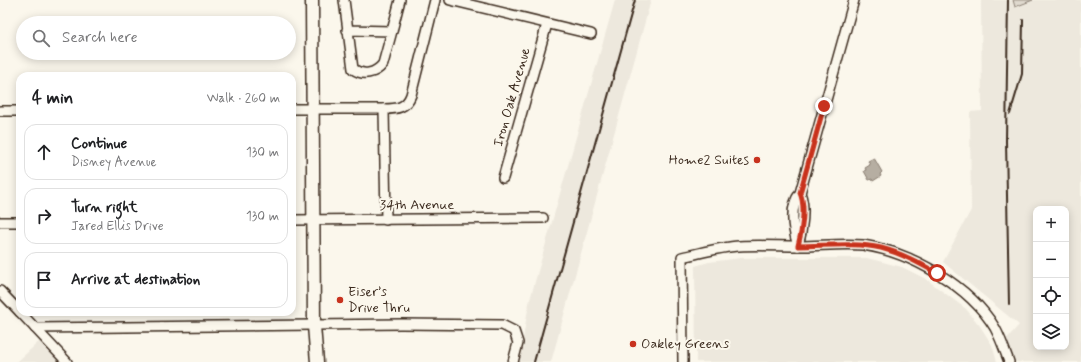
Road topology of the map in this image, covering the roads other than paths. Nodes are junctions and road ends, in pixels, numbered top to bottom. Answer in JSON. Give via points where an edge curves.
{"nodes":[{"id":1,"x":312,"y":0,"type":"edge"},
{"id":2,"x":344,"y":0,"type":"edge"},
{"id":3,"x":400,"y":0,"type":"edge"},
{"id":4,"x":435,"y":0,"type":"edge"},
{"id":5,"x":450,"y":0,"type":"edge"},
{"id":6,"x":854,"y":0,"type":"edge"},
{"id":7,"x":547,"y":24,"type":"junction"},
{"id":8,"x":347,"y":30,"type":"junction"},
{"id":9,"x":392,"y":31,"type":"junction"},
{"id":10,"x":591,"y":34,"type":"dead end"},
{"id":11,"x":313,"y":108,"type":"junction"},
{"id":12,"x":296,"y":109,"type":"edge"},
{"id":13,"x":384,"y":109,"type":"junction"},
{"id":14,"x":0,"y":111,"type":"edge"},
{"id":15,"x":16,"y":111,"type":"edge"},
{"id":16,"x":503,"y":178,"type":"dead end"},
{"id":17,"x":543,"y":218,"type":"dead end"},
{"id":18,"x":296,"y":220,"type":"edge"},
{"id":19,"x":313,"y":220,"type":"junction"},
{"id":20,"x":386,"y":220,"type":"junction"},
{"id":21,"x":0,"y":222,"type":"edge"},
{"id":22,"x":16,"y":222,"type":"edge"},
{"id":23,"x":798,"y":246,"type":"junction"},
{"id":24,"x":0,"y":291,"type":"edge"},
{"id":25,"x":16,"y":308,"type":"edge"},
{"id":26,"x":24,"y":316,"type":"edge"},
{"id":27,"x":314,"y":326,"type":"junction"},
{"id":28,"x":35,"y":328,"type":"junction"},
{"id":29,"x":67,"y":362,"type":"edge"},
{"id":30,"x":317,"y":362,"type":"edge"},
{"id":31,"x":513,"y":362,"type":"edge"},
{"id":32,"x":683,"y":362,"type":"edge"},
{"id":33,"x":1008,"y":362,"type":"edge"}],
"edges":[{"from":1,"to":11,"type":"street"},
{"from":2,"to":8,"type":"street"},
{"from":3,"to":9,"type":"street"},
{"from":4,"to":13,"type":"street","via":[[409,102],[395,109]]},
{"from":5,"to":7,"type":"street"},
{"from":6,"to":23,"type":"street","via":[[800,193],[795,199],[794,232]]},
{"from":7,"to":10,"type":"street"},
{"from":7,"to":16,"type":"street","name":"Iron Oak Avenue"},
{"from":8,"to":9,"type":"street"},
{"from":8,"to":9,"type":"street","via":[[353,69],[366,74],[383,64]]},
{"from":11,"to":12,"type":"street"},
{"from":11,"to":13,"type":"street"},
{"from":11,"to":19,"type":"street"},
{"from":13,"to":20,"type":"street"},
{"from":14,"to":15,"type":"street"},
{"from":17,"to":20,"type":"street","name":"34th Avenue"},
{"from":18,"to":19,"type":"street","name":"34th Avenue"},
{"from":19,"to":20,"type":"street","name":"34th Avenue"},
{"from":19,"to":27,"type":"street"},
{"from":21,"to":22,"type":"street"},
{"from":23,"to":32,"type":"street","via":[[737,246],[682,257]]},
{"from":23,"to":33,"type":"street","via":[[861,245],[882,248],[937,273],[983,312],[995,328]]},
{"from":24,"to":25,"type":"street"},
{"from":26,"to":28,"type":"street"},
{"from":27,"to":28,"type":"street"},
{"from":27,"to":30,"type":"street"},
{"from":27,"to":31,"type":"street","via":[[502,325],[514,330],[518,343]]},
{"from":28,"to":29,"type":"street"}]}
